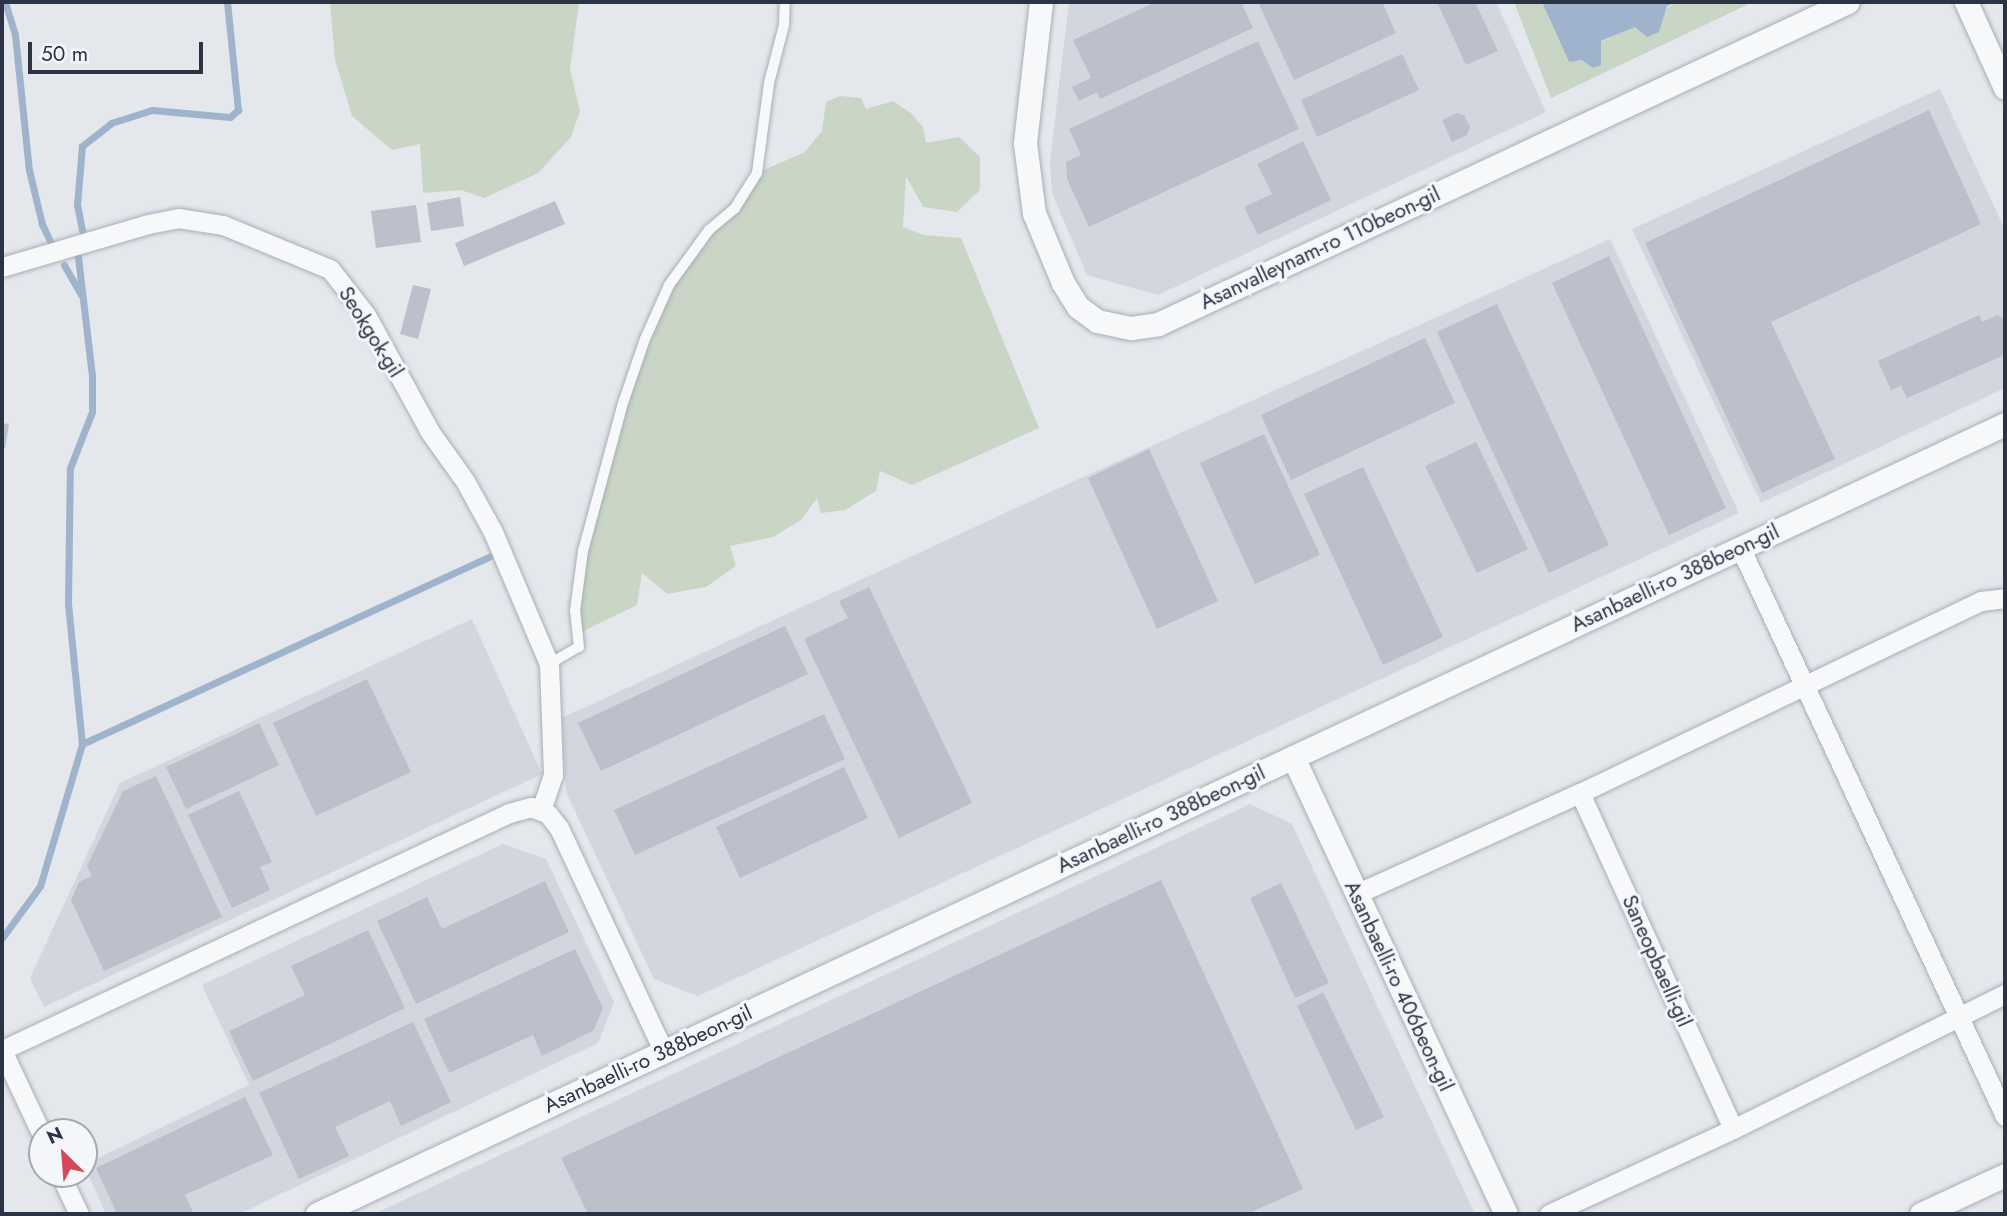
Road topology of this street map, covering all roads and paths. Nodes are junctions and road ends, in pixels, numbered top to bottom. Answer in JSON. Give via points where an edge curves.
{"nodes":[{"id":1,"x":785,"y":2,"type":"edge"},
{"id":2,"x":1041,"y":2,"type":"edge"},
{"id":3,"x":1848,"y":2,"type":"edge"},
{"id":4,"x":1966,"y":2,"type":"edge"},
{"id":5,"x":2005,"y":88,"type":"edge"},
{"id":6,"x":2,"y":267,"type":"edge"},
{"id":7,"x":2005,"y":424,"type":"edge"},
{"id":8,"x":1740,"y":547,"type":"junction"},
{"id":9,"x":2005,"y":598,"type":"edge"},
{"id":10,"x":549,"y":664,"type":"junction"},
{"id":11,"x":1804,"y":684,"type":"junction"},
{"id":12,"x":1293,"y":757,"type":"junction"},
{"id":13,"x":1580,"y":793,"type":"junction"},
{"id":14,"x":541,"y":809,"type":"junction"},
{"id":15,"x":1356,"y":894,"type":"junction"},
{"id":16,"x":2005,"y":994,"type":"edge"},
{"id":17,"x":1959,"y":1016,"type":"junction"},
{"id":18,"x":2,"y":1050,"type":"edge"},
{"id":19,"x":664,"y":1052,"type":"junction"},
{"id":20,"x":2005,"y":1116,"type":"edge"},
{"id":21,"x":34,"y":1118,"type":"edge"},
{"id":22,"x":1733,"y":1129,"type":"junction"},
{"id":23,"x":2005,"y":1175,"type":"edge"},
{"id":24,"x":67,"y":1188,"type":"edge"},
{"id":25,"x":79,"y":1214,"type":"edge"},
{"id":26,"x":317,"y":1214,"type":"edge"},
{"id":27,"x":1506,"y":1214,"type":"edge"},
{"id":28,"x":1549,"y":1214,"type":"edge"},
{"id":29,"x":1921,"y":1214,"type":"edge"}],
"edges":[{"from":1,"to":10,"type":"lane","via":[[757,173],[735,208],[709,230],[669,285],[645,339],[622,405],[583,551],[575,611],[579,647]]},
{"from":2,"to":3,"type":"street","name":"Asanvalleynam-ro 110beon-gil","via":[[1025,143],[1034,213],[1078,307],[1097,321],[1131,328],[1158,324]]},
{"from":4,"to":5,"type":"street"},
{"from":6,"to":10,"type":"street","name":"Seokgok-gil","via":[[178,218],[223,225],[330,269],[366,315],[430,432],[465,481],[493,532]]},
{"from":7,"to":8,"type":"street","name":"Asanbaelli-ro 388beon-gil"},
{"from":8,"to":11,"type":"street"},
{"from":8,"to":12,"type":"street","name":"Asanbaelli-ro 388beon-gil"},
{"from":9,"to":11,"type":"street","via":[[1981,601]]},
{"from":10,"to":14,"type":"street","name":"Seokgok-gil","via":[[553,775]]},
{"from":11,"to":13,"type":"street"},
{"from":11,"to":17,"type":"street"},
{"from":12,"to":15,"type":"street","name":"Asanbaelli-ro 406beon-gil"},
{"from":12,"to":19,"type":"street","name":"Asanbaelli-ro 388beon-gil"},
{"from":13,"to":15,"type":"street"},
{"from":13,"to":22,"type":"street","name":"Saneopbaelli-gil"},
{"from":14,"to":18,"type":"street","via":[[509,813]]},
{"from":14,"to":19,"type":"street","via":[[559,828]]},
{"from":15,"to":27,"type":"street","name":"Asanbaelli-ro 406beon-gil"},
{"from":16,"to":17,"type":"street"},
{"from":17,"to":20,"type":"street"},
{"from":17,"to":22,"type":"street"},
{"from":18,"to":21,"type":"street"},
{"from":19,"to":26,"type":"street","name":"Asanbaelli-ro 388beon-gil"},
{"from":22,"to":28,"type":"street"},
{"from":23,"to":29,"type":"street"},
{"from":24,"to":25,"type":"street"}]}
